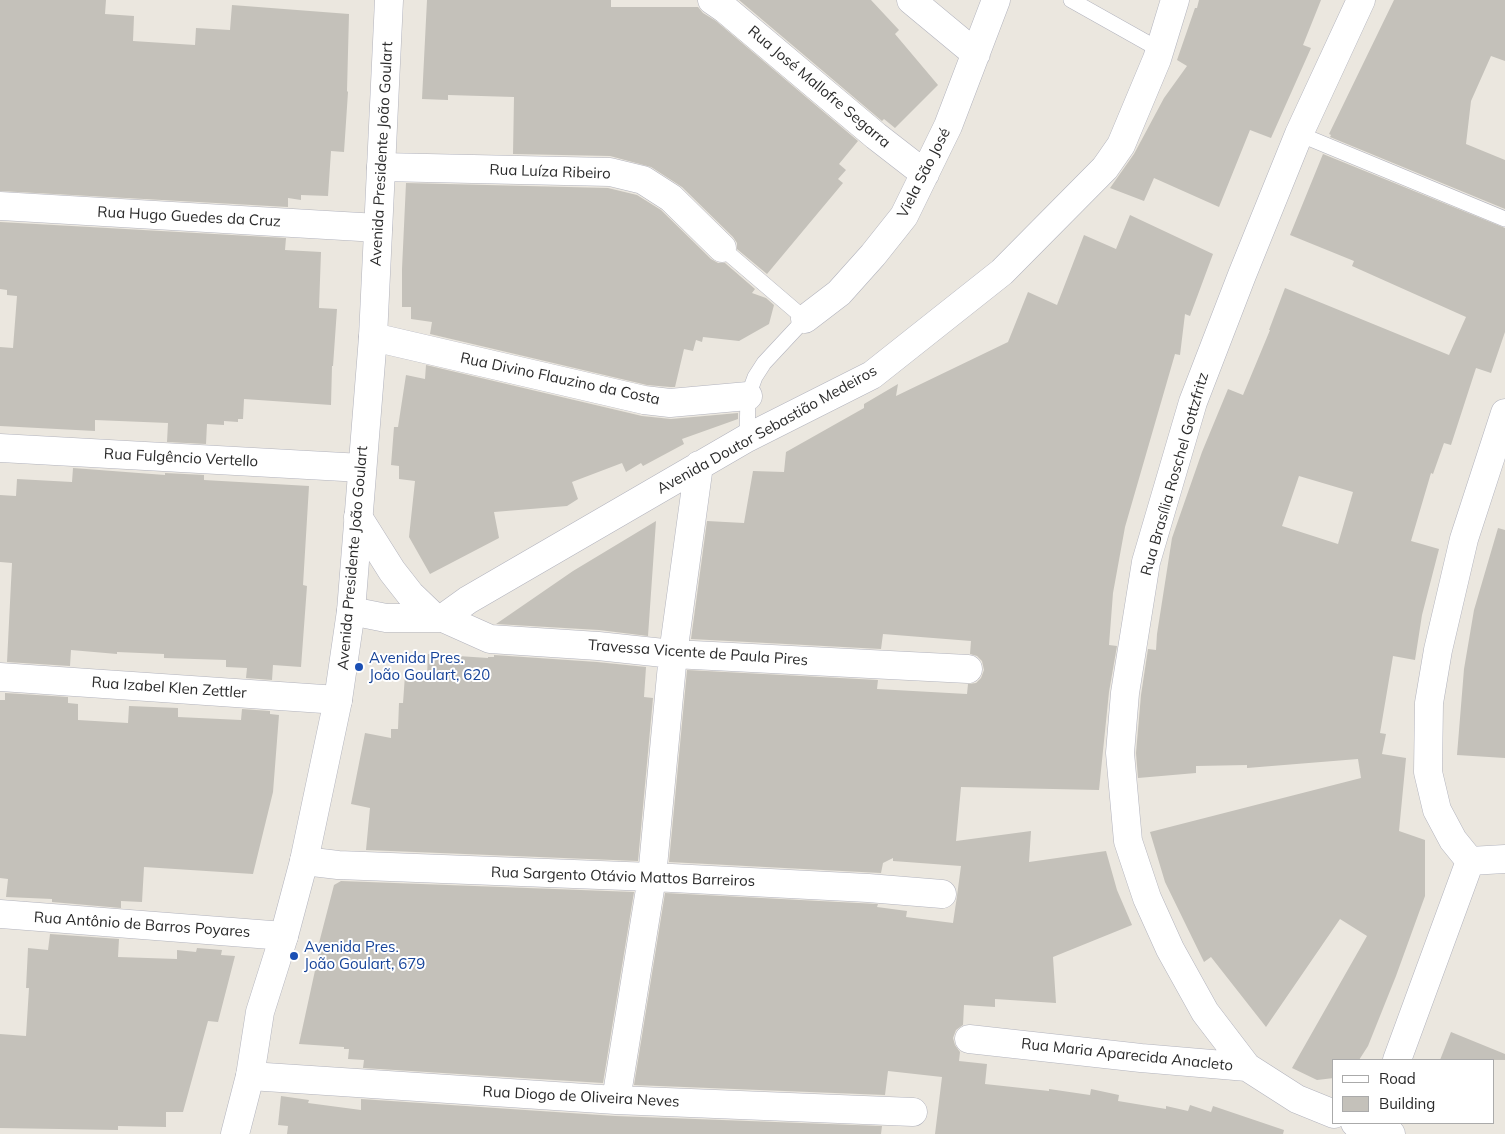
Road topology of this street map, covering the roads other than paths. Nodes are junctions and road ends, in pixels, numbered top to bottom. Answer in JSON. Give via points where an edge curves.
{"nodes":[{"id":1,"x":389,"y":0,"type":"edge"},
{"id":2,"x":712,"y":0,"type":"edge"},
{"id":3,"x":911,"y":0,"type":"edge"},
{"id":4,"x":996,"y":0,"type":"edge"},
{"id":5,"x":1071,"y":0,"type":"edge"},
{"id":6,"x":1175,"y":0,"type":"edge"},
{"id":7,"x":1361,"y":0,"type":"edge"},
{"id":8,"x":1160,"y":50,"type":"junction"},
{"id":9,"x":976,"y":54,"type":"junction"},
{"id":10,"x":1298,"y":134,"type":"junction"},
{"id":11,"x":381,"y":167,"type":"junction"},
{"id":12,"x":926,"y":174,"type":"junction"},
{"id":13,"x":0,"y":206,"type":"edge"},
{"id":14,"x":1505,"y":219,"type":"edge"},
{"id":15,"x":378,"y":228,"type":"junction"},
{"id":16,"x":722,"y":248,"type":"joint"},
{"id":17,"x":805,"y":319,"type":"junction"},
{"id":18,"x":373,"y":337,"type":"junction"},
{"id":19,"x":748,"y":396,"type":"junction"},
{"id":20,"x":1505,"y":413,"type":"edge"},
{"id":21,"x":747,"y":438,"type":"junction"},
{"id":22,"x":0,"y":448,"type":"edge"},
{"id":23,"x":699,"y":466,"type":"junction"},
{"id":24,"x":362,"y":468,"type":"junction"},
{"id":25,"x":358,"y":517,"type":"junction"},
{"id":26,"x":351,"y":611,"type":"junction"},
{"id":27,"x":438,"y":618,"type":"junction"},
{"id":28,"x":673,"y":654,"type":"junction"},
{"id":29,"x":968,"y":669,"type":"dead end"},
{"id":30,"x":0,"y":677,"type":"edge"},
{"id":31,"x":338,"y":700,"type":"junction"},
{"id":32,"x":1505,"y":859,"type":"edge"},
{"id":33,"x":304,"y":861,"type":"junction"},
{"id":34,"x":1470,"y":861,"type":"junction"},
{"id":35,"x":652,"y":877,"type":"junction"},
{"id":36,"x":942,"y":894,"type":"dead end"},
{"id":37,"x":0,"y":914,"type":"edge"},
{"id":38,"x":284,"y":936,"type":"junction"},
{"id":39,"x":969,"y":1039,"type":"dead end"},
{"id":40,"x":1397,"y":1059,"type":"edge"},
{"id":41,"x":1247,"y":1067,"type":"junction"},
{"id":42,"x":250,"y":1076,"type":"junction"},
{"id":43,"x":616,"y":1100,"type":"junction"},
{"id":44,"x":913,"y":1112,"type":"dead end"},
{"id":45,"x":1332,"y":1113,"type":"edge"},
{"id":46,"x":235,"y":1134,"type":"edge"}],
"edges":[{"from":1,"to":11,"type":"street","name":"Avenida Presidente João Goulart"},
{"from":2,"to":12,"type":"street","name":"Rua José Mallofre Segarra"},
{"from":3,"to":9,"type":"street"},
{"from":4,"to":9,"type":"street","name":"Viela São José"},
{"from":5,"to":8,"type":"lane"},
{"from":6,"to":8,"type":"street","name":"Avenida Doutor Sebastião Medeiros"},
{"from":7,"to":10,"type":"street","name":"Rua Brasília Roschel Gottzfritz"},
{"from":8,"to":21,"type":"street","name":"Avenida Doutor Sebastião Medeiros","via":[[1121,145],[1105,168],[1002,272],[872,375]]},
{"from":9,"to":12,"type":"street","name":"Viela São José"},
{"from":10,"to":14,"type":"lane"},
{"from":10,"to":41,"type":"street","name":"Rua Brasília Roschel Gottzfritz","via":[[1193,402],[1146,562],[1125,693],[1120,753],[1128,841],[1147,898],[1170,949],[1205,1012]]},
{"from":11,"to":15,"type":"street","name":"Avenida Presidente João Goulart"},
{"from":11,"to":16,"type":"street","name":"Rua Luíza Ribeiro","via":[[610,172],[643,180],[671,198]]},
{"from":12,"to":17,"type":"street","name":"Viela São José","via":[[904,216],[873,255],[839,293]]},
{"from":13,"to":15,"type":"street","name":"Rua Hugo Guedes da Cruz"},
{"from":15,"to":18,"type":"street","name":"Avenida Presidente João Goulart"},
{"from":16,"to":17,"type":"lane"},
{"from":17,"to":19,"type":"lane","via":[[764,363]]},
{"from":18,"to":19,"type":"street","name":"Rua Divino Flauzino da Costa","via":[[644,400],[670,403]]},
{"from":18,"to":24,"type":"street","name":"Avenida Presidente João Goulart"},
{"from":19,"to":21,"type":"lane"},
{"from":20,"to":34,"type":"street","via":[[1464,539],[1429,703],[1428,772],[1437,810],[1453,840]]},
{"from":21,"to":23,"type":"street","name":"Avenida Doutor Sebastião Medeiros"},
{"from":22,"to":24,"type":"street","name":"Rua Fulgêncio Vertello"},
{"from":23,"to":27,"type":"street","name":"Avenida Doutor Sebastião Medeiros"},
{"from":23,"to":28,"type":"street"},
{"from":24,"to":25,"type":"street","name":"Avenida Presidente João Goulart"},
{"from":25,"to":26,"type":"street","name":"Avenida Presidente João Goulart"},
{"from":25,"to":27,"type":"street","name":"Travessa Vicente de Paula Pires","via":[[410,594]]},
{"from":26,"to":27,"type":"street","name":"Travessa Vicente de Paula Pires","via":[[386,618]]},
{"from":26,"to":31,"type":"street","name":"Avenida Presidente João Goulart"},
{"from":27,"to":28,"type":"street","name":"Travessa Vicente de Paula Pires","via":[[490,639]]},
{"from":28,"to":29,"type":"street","name":"Travessa Vicente de Paula Pires"},
{"from":28,"to":35,"type":"street"},
{"from":30,"to":31,"type":"street","name":"Rua Izabel Klen Zettler"},
{"from":31,"to":33,"type":"street","name":"Avenida Presidente João Goulart"},
{"from":32,"to":34,"type":"street"},
{"from":33,"to":35,"type":"street","name":"Rua Sargento Otávio Mattos Barreiros"},
{"from":33,"to":38,"type":"street","name":"Avenida Presidente João Goulart"},
{"from":34,"to":40,"type":"street"},
{"from":35,"to":36,"type":"street","name":"Rua Sargento Otávio Mattos Barreiros"},
{"from":35,"to":43,"type":"street"},
{"from":37,"to":38,"type":"street","name":"Rua Antônio de Barros Poyares"},
{"from":38,"to":42,"type":"street","name":"Avenida Presidente João Goulart","via":[[260,1012]]},
{"from":39,"to":41,"type":"street","name":"Rua Maria Aparecida Anacleto"},
{"from":41,"to":45,"type":"street","name":"Rua Maria Aparecida Anacleto","via":[[1297,1099]]},
{"from":42,"to":43,"type":"street","name":"Rua Diogo de Oliveira Neves"},
{"from":42,"to":46,"type":"street","name":"Avenida Presidente João Goulart"},
{"from":43,"to":44,"type":"street","name":"Rua Diogo de Oliveira Neves"}]}
